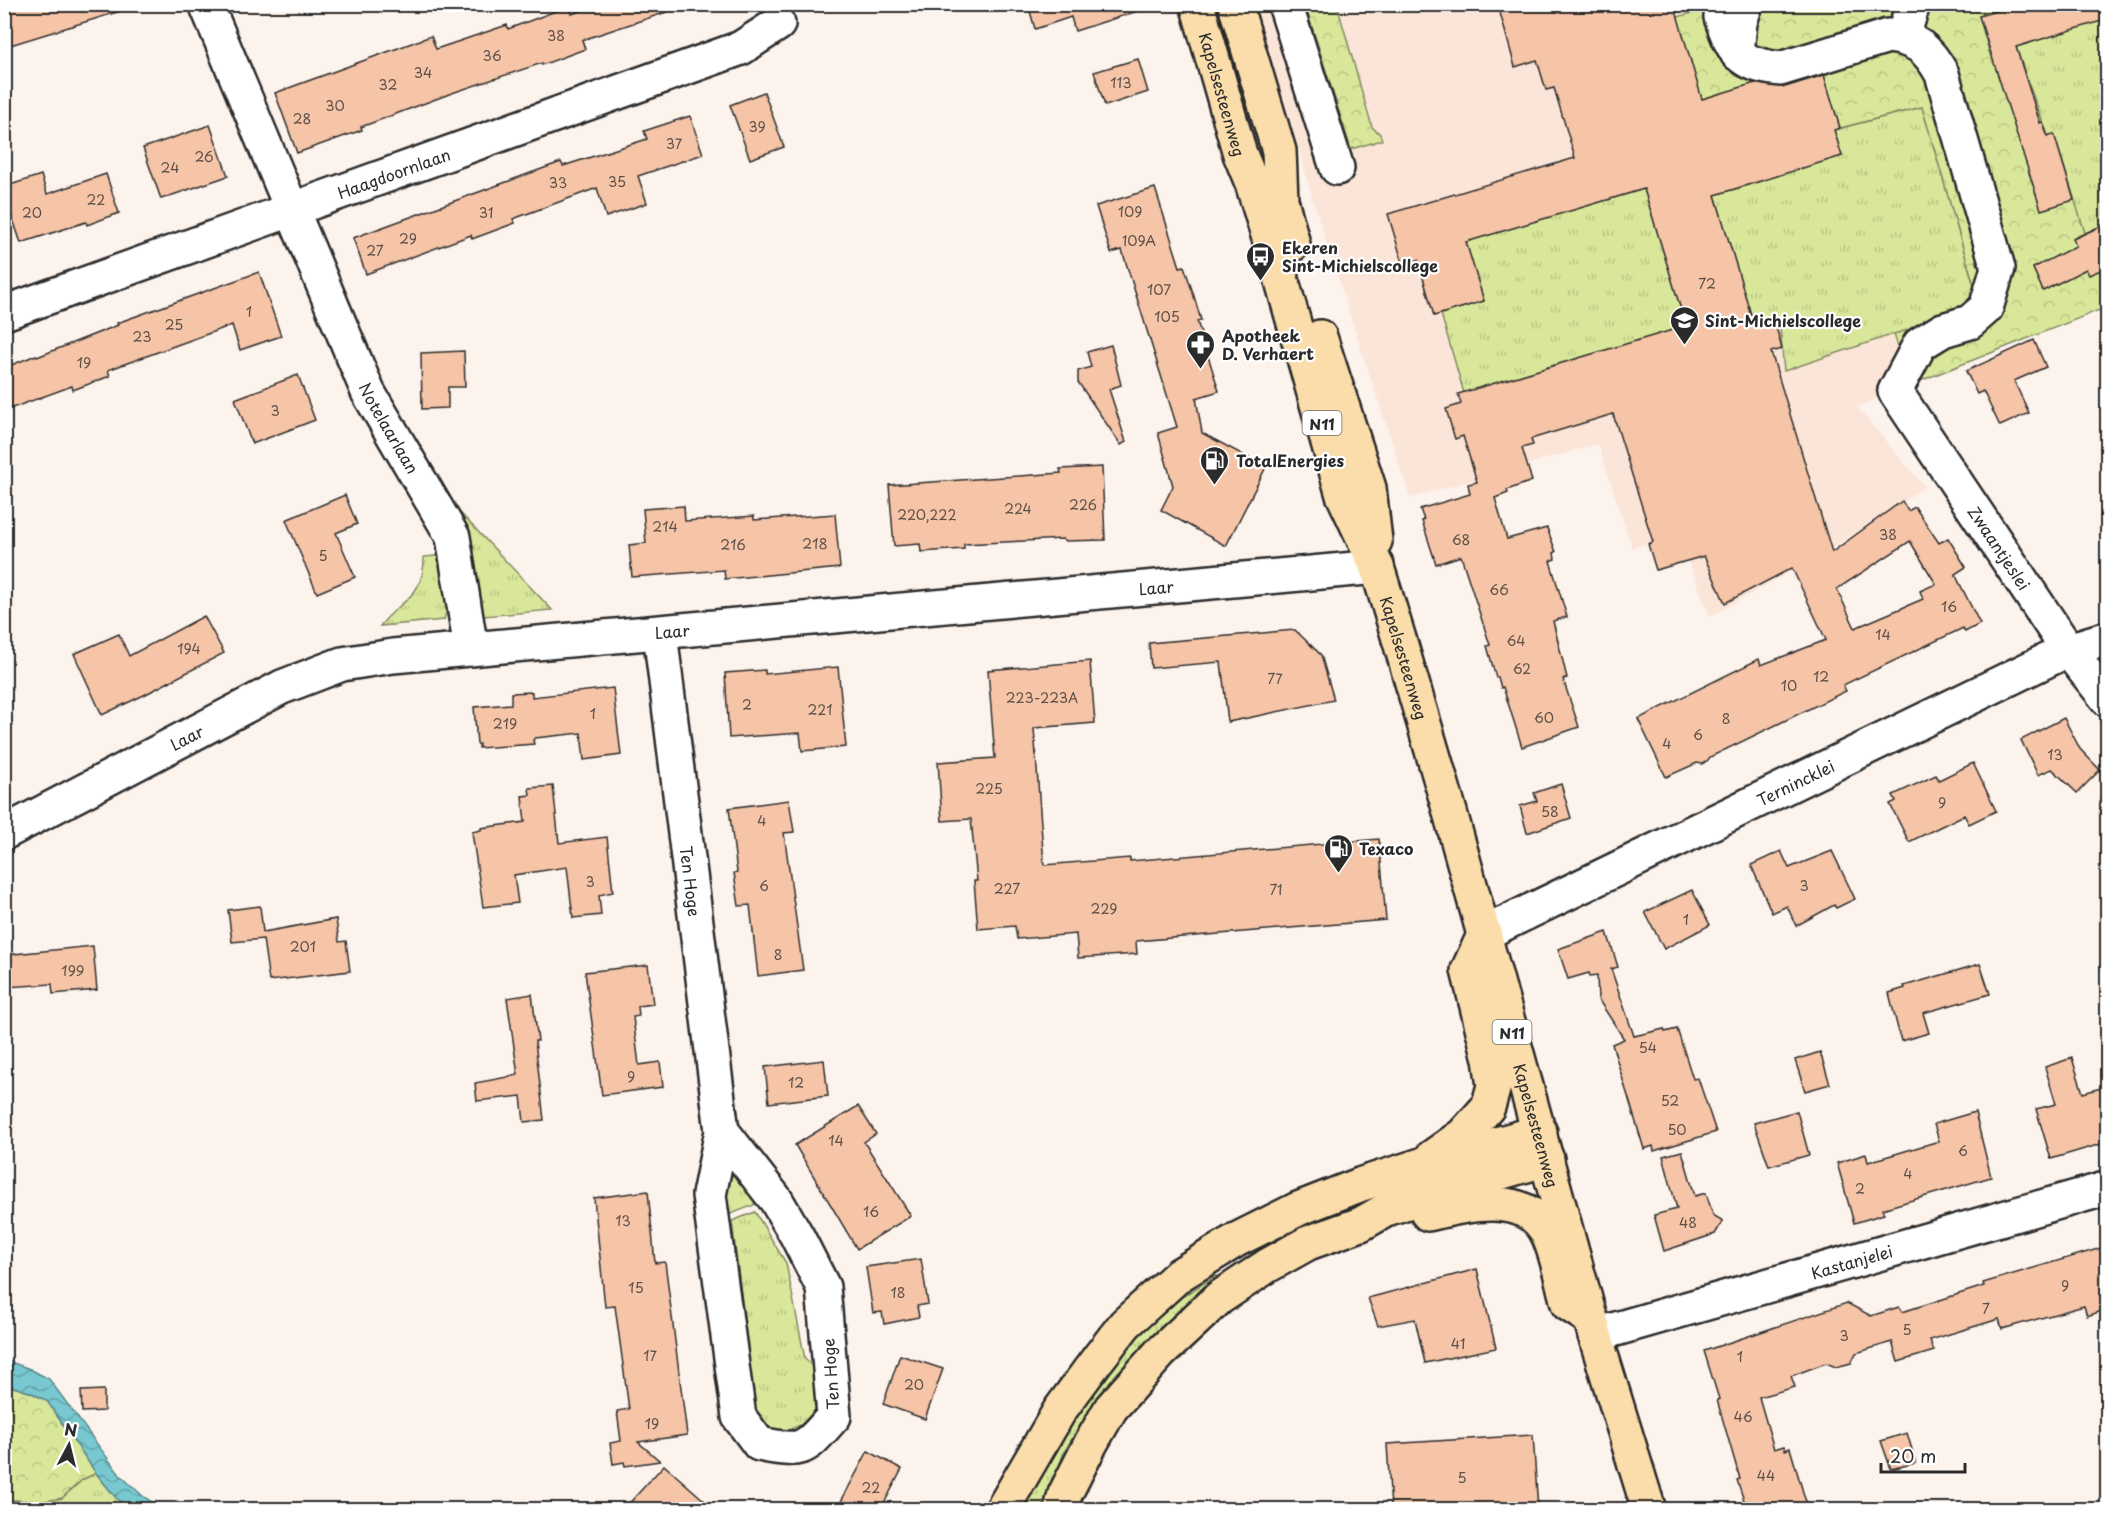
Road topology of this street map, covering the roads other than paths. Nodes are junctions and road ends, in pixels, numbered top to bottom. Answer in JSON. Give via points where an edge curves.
{"nodes":[{"id":1,"x":206,"y":4,"type":"edge"},
{"id":2,"x":1197,"y":4,"type":"edge"},
{"id":3,"x":1235,"y":4,"type":"edge"},
{"id":4,"x":1285,"y":4,"type":"edge"},
{"id":5,"x":1912,"y":4,"type":"edge"},
{"id":6,"x":1734,"y":11,"type":"edge"},
{"id":7,"x":778,"y":24,"type":"dead end"},
{"id":8,"x":1904,"y":38,"type":"junction"},
{"id":9,"x":1337,"y":168,"type":"dead end"},
{"id":10,"x":1267,"y":184,"type":"junction"},
{"id":11,"x":291,"y":209,"type":"junction"},
{"id":12,"x":4,"y":313,"type":"edge"},
{"id":13,"x":1377,"y":567,"type":"junction"},
{"id":14,"x":660,"y":633,"type":"junction"},
{"id":15,"x":2108,"y":638,"type":"edge"},
{"id":16,"x":471,"y":649,"type":"junction"},
{"id":17,"x":2068,"y":650,"type":"junction"},
{"id":18,"x":2108,"y":700,"type":"edge"},
{"id":19,"x":4,"y":833,"type":"edge"},
{"id":20,"x":1485,"y":933,"type":"junction"},
{"id":21,"x":722,"y":1131,"type":"junction"},
{"id":22,"x":1544,"y":1146,"type":"junction"},
{"id":23,"x":1421,"y":1165,"type":"junction"},
{"id":24,"x":2108,"y":1188,"type":"edge"},
{"id":25,"x":1361,"y":1224,"type":"junction"},
{"id":26,"x":1593,"y":1327,"type":"junction"},
{"id":27,"x":1002,"y":1509,"type":"edge"},
{"id":28,"x":1061,"y":1509,"type":"edge"},
{"id":29,"x":1650,"y":1509,"type":"edge"}],
"edges":[{"from":1,"to":11,"type":"street","name":"Notelaarlaan"},
{"from":2,"to":10,"type":"main road","name":"Kapelsesteenweg","number":"N11","via":[[1240,154]]},
{"from":3,"to":10,"type":"main road","name":"Kapelsesteenweg","number":"N11","via":[[1279,151]]},
{"from":4,"to":9,"type":"street"},
{"from":5,"to":8,"type":"street"},
{"from":6,"to":8,"type":"street","via":[[1740,22],[1737,53],[1763,67],[1780,69],[1888,36]]},
{"from":7,"to":11,"type":"street","name":"Haagdoornlaan","via":[[741,48]]},
{"from":8,"to":17,"type":"street","name":"Zwaantjeslei","via":[[1932,57],[1941,74],[1998,268],[1986,308],[1970,322],[1943,330],[1920,344],[1895,391]]},
{"from":10,"to":13,"type":"main road","name":"Kapelsesteenweg","number":"N11","via":[[1342,495]]},
{"from":11,"to":12,"type":"street","name":"Haagdoornlaan"},
{"from":11,"to":16,"type":"street","name":"Notelaarlaan","via":[[368,392],[453,537]]},
{"from":13,"to":14,"type":"street","name":"Laar"},
{"from":13,"to":20,"type":"main road","name":"Kapelsesteenweg","number":"N11"},
{"from":14,"to":16,"type":"street","name":"Laar"},
{"from":14,"to":21,"type":"street","name":"Ten Hoge"},
{"from":15,"to":17,"type":"street","name":"Ternincklei"},
{"from":16,"to":19,"type":"street","name":"Laar","via":[[342,664],[282,687]]},
{"from":17,"to":18,"type":"street","name":"Zwaantjeslei"},
{"from":17,"to":20,"type":"street","name":"Ternincklei"},
{"from":20,"to":22,"type":"main road","name":"Kapelsesteenweg","number":"N11"},
{"from":20,"to":23,"type":"main road","via":[[1468,970],[1494,1086],[1488,1107],[1463,1135]]},
{"from":21,"to":21,"type":"street","name":"Ten Hoge","via":[[709,1195],[739,1417],[759,1444],[791,1450],[810,1444],[834,1416],[823,1287],[776,1200]]},
{"from":22,"to":23,"type":"main road"},
{"from":22,"to":25,"type":"main road","via":[[1485,1177],[1389,1208]]},
{"from":22,"to":26,"type":"main road","name":"Kapelsesteenweg","number":"N11"},
{"from":23,"to":27,"type":"main road","via":[[1298,1209],[1179,1275],[1125,1324],[1097,1360],[1060,1410]]},
{"from":24,"to":26,"type":"street","name":"Kastanjelei"},
{"from":25,"to":26,"type":"main road","via":[[1392,1224],[1460,1206],[1493,1203],[1516,1207],[1536,1217],[1548,1235],[1568,1304]]},
{"from":25,"to":28,"type":"main road","via":[[1308,1243],[1268,1266],[1219,1298],[1161,1353],[1112,1408],[1065,1494]]},
{"from":26,"to":29,"type":"main road","name":"Kapelsesteenweg","number":"N11"}]}
